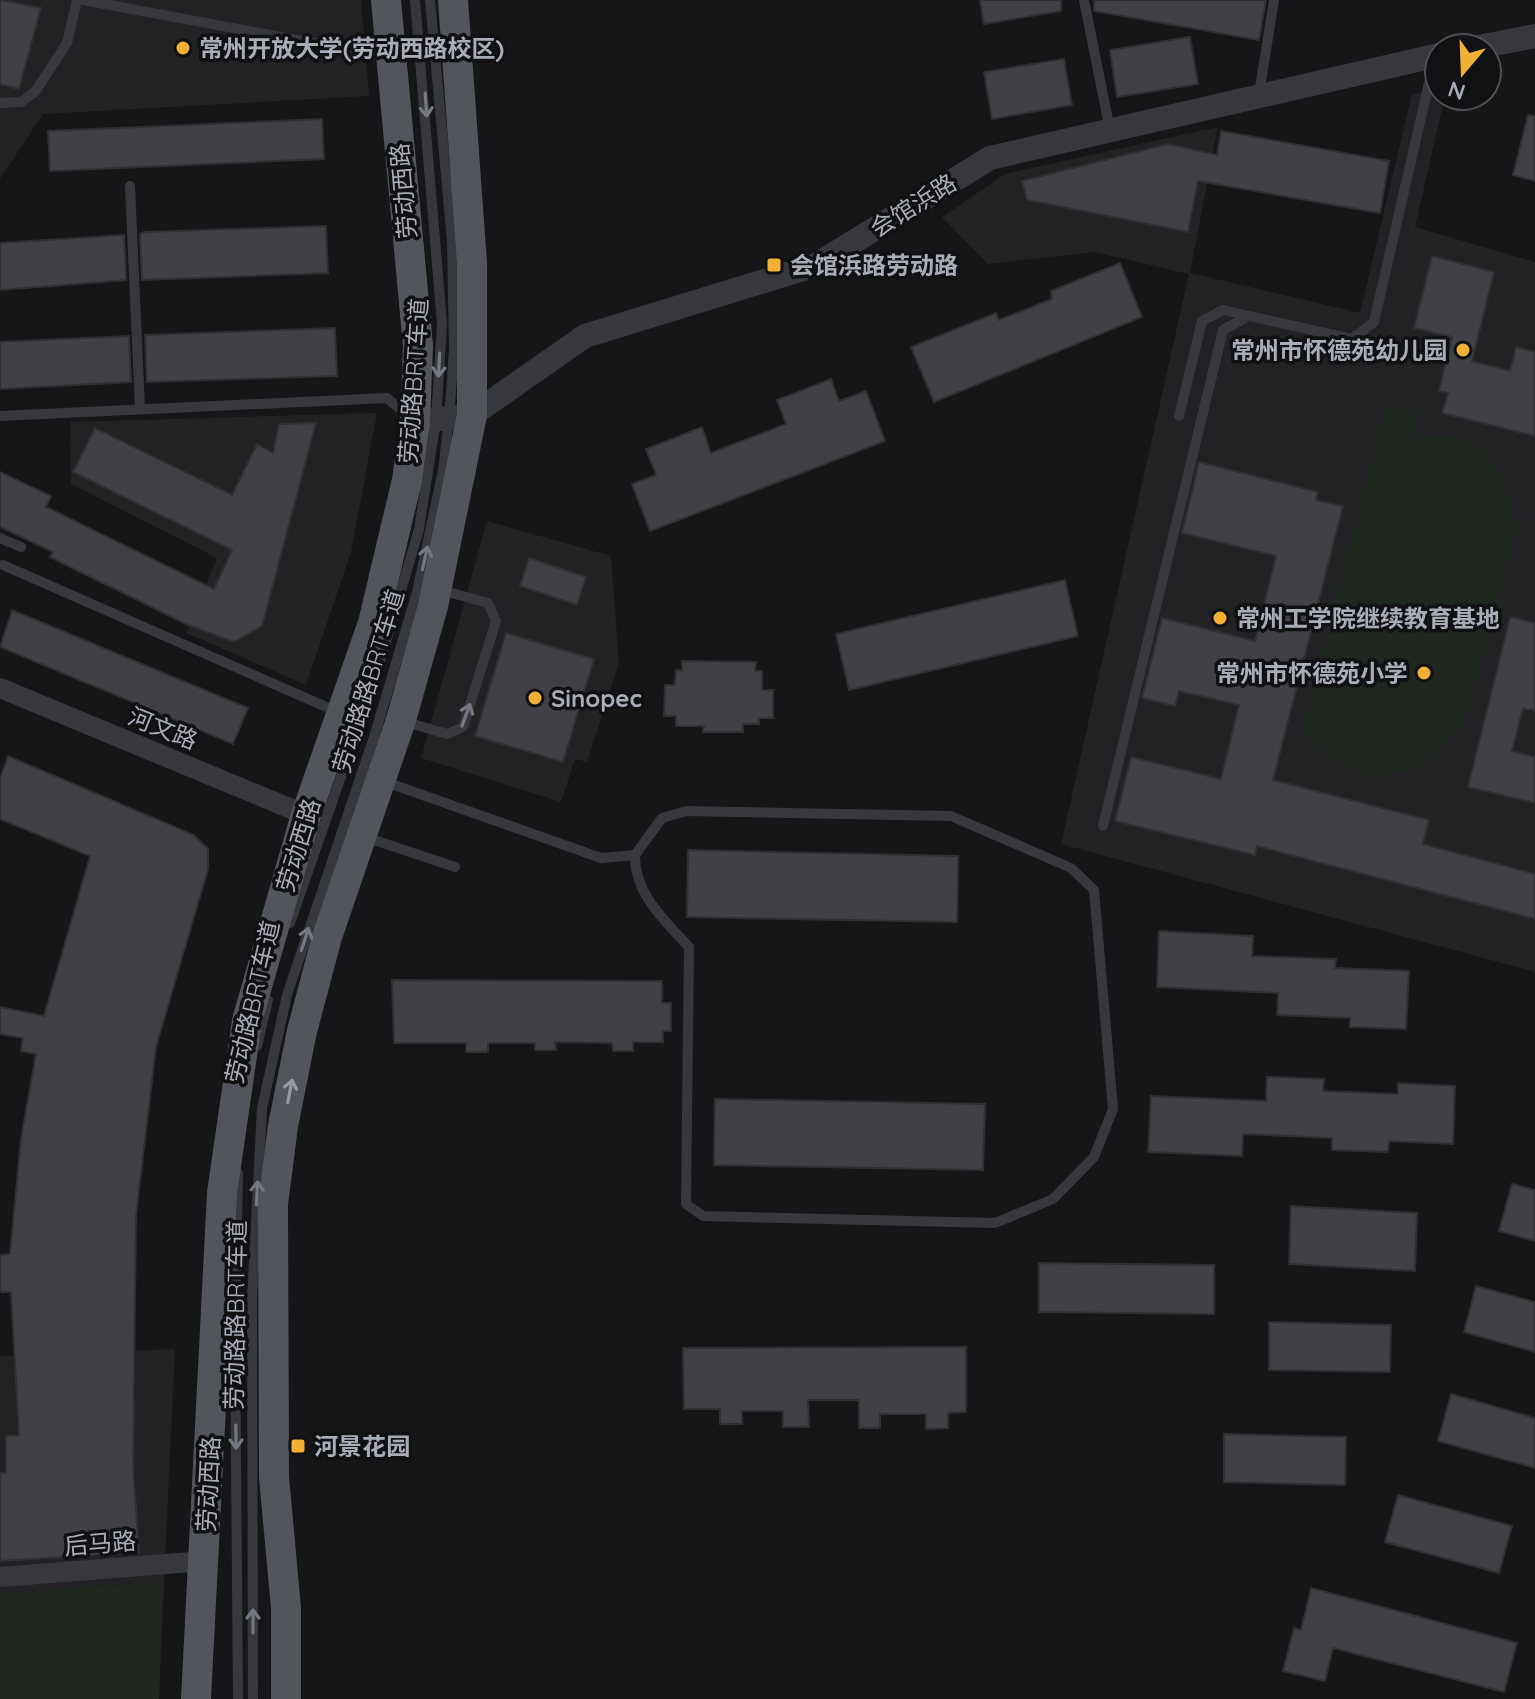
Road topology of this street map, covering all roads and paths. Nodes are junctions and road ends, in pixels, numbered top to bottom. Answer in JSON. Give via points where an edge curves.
{"nodes":[{"id":1,"x":80,"y":0,"type":"edge"},
{"id":2,"x":386,"y":0,"type":"edge"},
{"id":3,"x":415,"y":0,"type":"edge"},
{"id":4,"x":430,"y":0,"type":"edge"},
{"id":5,"x":453,"y":0,"type":"edge"},
{"id":6,"x":1084,"y":0,"type":"edge"},
{"id":7,"x":1274,"y":0,"type":"edge"},
{"id":8,"x":1535,"y":36,"type":"edge"},
{"id":9,"x":1503,"y":42,"type":"edge"},
{"id":10,"x":391,"y":57,"type":"junction"},
{"id":11,"x":1423,"y":58,"type":"edge"},
{"id":12,"x":1259,"y":96,"type":"junction"},
{"id":13,"x":0,"y":103,"type":"edge"},
{"id":14,"x":1424,"y":112,"type":"edge"},
{"id":15,"x":1110,"y":130,"type":"junction"},
{"id":16,"x":130,"y":186,"type":"dead end"},
{"id":17,"x":1249,"y":316,"type":"junction"},
{"id":18,"x":140,"y":409,"type":"junction"},
{"id":19,"x":0,"y":416,"type":"edge"},
{"id":20,"x":1179,"y":416,"type":"dead end"},
{"id":21,"x":443,"y":419,"type":"junction"},
{"id":22,"x":0,"y":538,"type":"edge"},
{"id":23,"x":21,"y":547,"type":"dead end"},
{"id":24,"x":3,"y":565,"type":"dead end"},
{"id":25,"x":437,"y":589,"type":"junction"},
{"id":26,"x":0,"y":688,"type":"edge"},
{"id":27,"x":342,"y":713,"type":"junction"},
{"id":28,"x":401,"y":720,"type":"junction"},
{"id":29,"x":381,"y":780,"type":"junction"},
{"id":30,"x":306,"y":815,"type":"junction"},
{"id":31,"x":1103,"y":826,"type":"dead end"},
{"id":32,"x":363,"y":837,"type":"junction"},
{"id":33,"x":635,"y":855,"type":"junction"},
{"id":34,"x":455,"y":867,"type":"dead end"},
{"id":35,"x":288,"y":930,"type":"dead end"},
{"id":36,"x":283,"y":945,"type":"dead end"},
{"id":37,"x":274,"y":975,"type":"dead end"},
{"id":38,"x":270,"y":990,"type":"dead end"},
{"id":39,"x":254,"y":1065,"type":"dead end"},
{"id":40,"x":243,"y":1138,"type":"dead end"},
{"id":41,"x":204,"y":1561,"type":"junction"},
{"id":42,"x":0,"y":1577,"type":"edge"},
{"id":43,"x":196,"y":1699,"type":"edge"},
{"id":44,"x":238,"y":1699,"type":"edge"},
{"id":45,"x":253,"y":1699,"type":"edge"},
{"id":46,"x":286,"y":1699,"type":"edge"}],
"edges":[{"from":1,"to":10,"type":"lane"},
{"from":1,"to":13,"type":"lane","via":[[67,43],[35,92],[21,102]]},
{"from":2,"to":10,"type":"main road","name":"劳动西路"},
{"from":3,"to":21,"type":"lane","name":"劳动路BRT车道","one_way":true,"via":[[442,324]]},
{"from":4,"to":21,"type":"lane","name":"劳动路路BRT车道","via":[[452,241],[454,350]]},
{"from":5,"to":21,"type":"main road","name":"劳动西路","via":[[472,263]]},
{"from":6,"to":15,"type":"lane"},
{"from":7,"to":12,"type":"lane"},
{"from":8,"to":9,"type":"street"},
{"from":10,"to":21,"type":"main road","name":"劳动西路","via":[[418,346]]},
{"from":11,"to":12,"type":"street","name":"会馆浜路"},
{"from":12,"to":15,"type":"street","name":"会馆浜路"},
{"from":14,"to":17,"type":"lane","via":[[1374,322],[1352,339]]},
{"from":15,"to":21,"type":"street","name":"会馆浜路","via":[[990,158],[816,265],[585,336]]},
{"from":16,"to":18,"type":"lane"},
{"from":17,"to":20,"type":"lane","via":[[1223,310],[1202,321]]},
{"from":17,"to":31,"type":"lane","via":[[1223,330]]},
{"from":18,"to":19,"type":"lane"},
{"from":18,"to":21,"type":"lane","via":[[387,398]]},
{"from":21,"to":25,"type":"main road","name":"劳动西路"},
{"from":21,"to":27,"type":"main road","name":"劳动西路","via":[[407,480],[373,623]]},
{"from":21,"to":35,"type":"lane","name":"劳动路BRT车道","via":[[419,529],[375,679]]},
{"from":45,"to":21,"type":"lane","name":"劳动路路BRT车道","one_way":true,"via":[[252,1299],[262,1108],[287,995],[417,592],[443,470]]},
{"from":22,"to":23,"type":"lane"},
{"from":24,"to":27,"type":"lane"},
{"from":25,"to":28,"type":"main road","name":"劳动西路"},
{"from":28,"to":25,"type":"lane","one_way":true,"via":[[447,734],[463,727],[496,621],[488,603]]},
{"from":26,"to":30,"type":"street","name":"河文路"},
{"from":27,"to":30,"type":"main road","name":"劳动西路"},
{"from":28,"to":29,"type":"main road","name":"劳动西路"},
{"from":29,"to":32,"type":"main road","name":"劳动西路"},
{"from":29,"to":33,"type":"lane","via":[[601,858]]},
{"from":30,"to":41,"type":"main road","name":"劳动西路","via":[[247,1021],[231,1113],[222,1193]]},
{"from":32,"to":34,"type":"lane"},
{"from":46,"to":32,"type":"main road","name":"劳动西路","one_way":true,"via":[[286,1608],[274,1477],[273,1204],[302,1031],[327,937]]},
{"from":33,"to":33,"type":"lane","via":[[662,818],[686,811],[951,816],[1071,868],[1094,890],[1113,1109],[1094,1157],[1053,1199],[995,1223],[703,1216],[686,1204],[689,947],[642,891]]},
{"from":36,"to":37,"type":"lane","name":"劳动路BRT车道"},
{"from":38,"to":39,"type":"lane","name":"劳动路BRT车道"},
{"from":40,"to":44,"type":"lane","one_way":true,"via":[[235,1336]]},
{"from":41,"to":42,"type":"street","name":"后马路"},
{"from":41,"to":43,"type":"main road","name":"劳动西路"}]}
